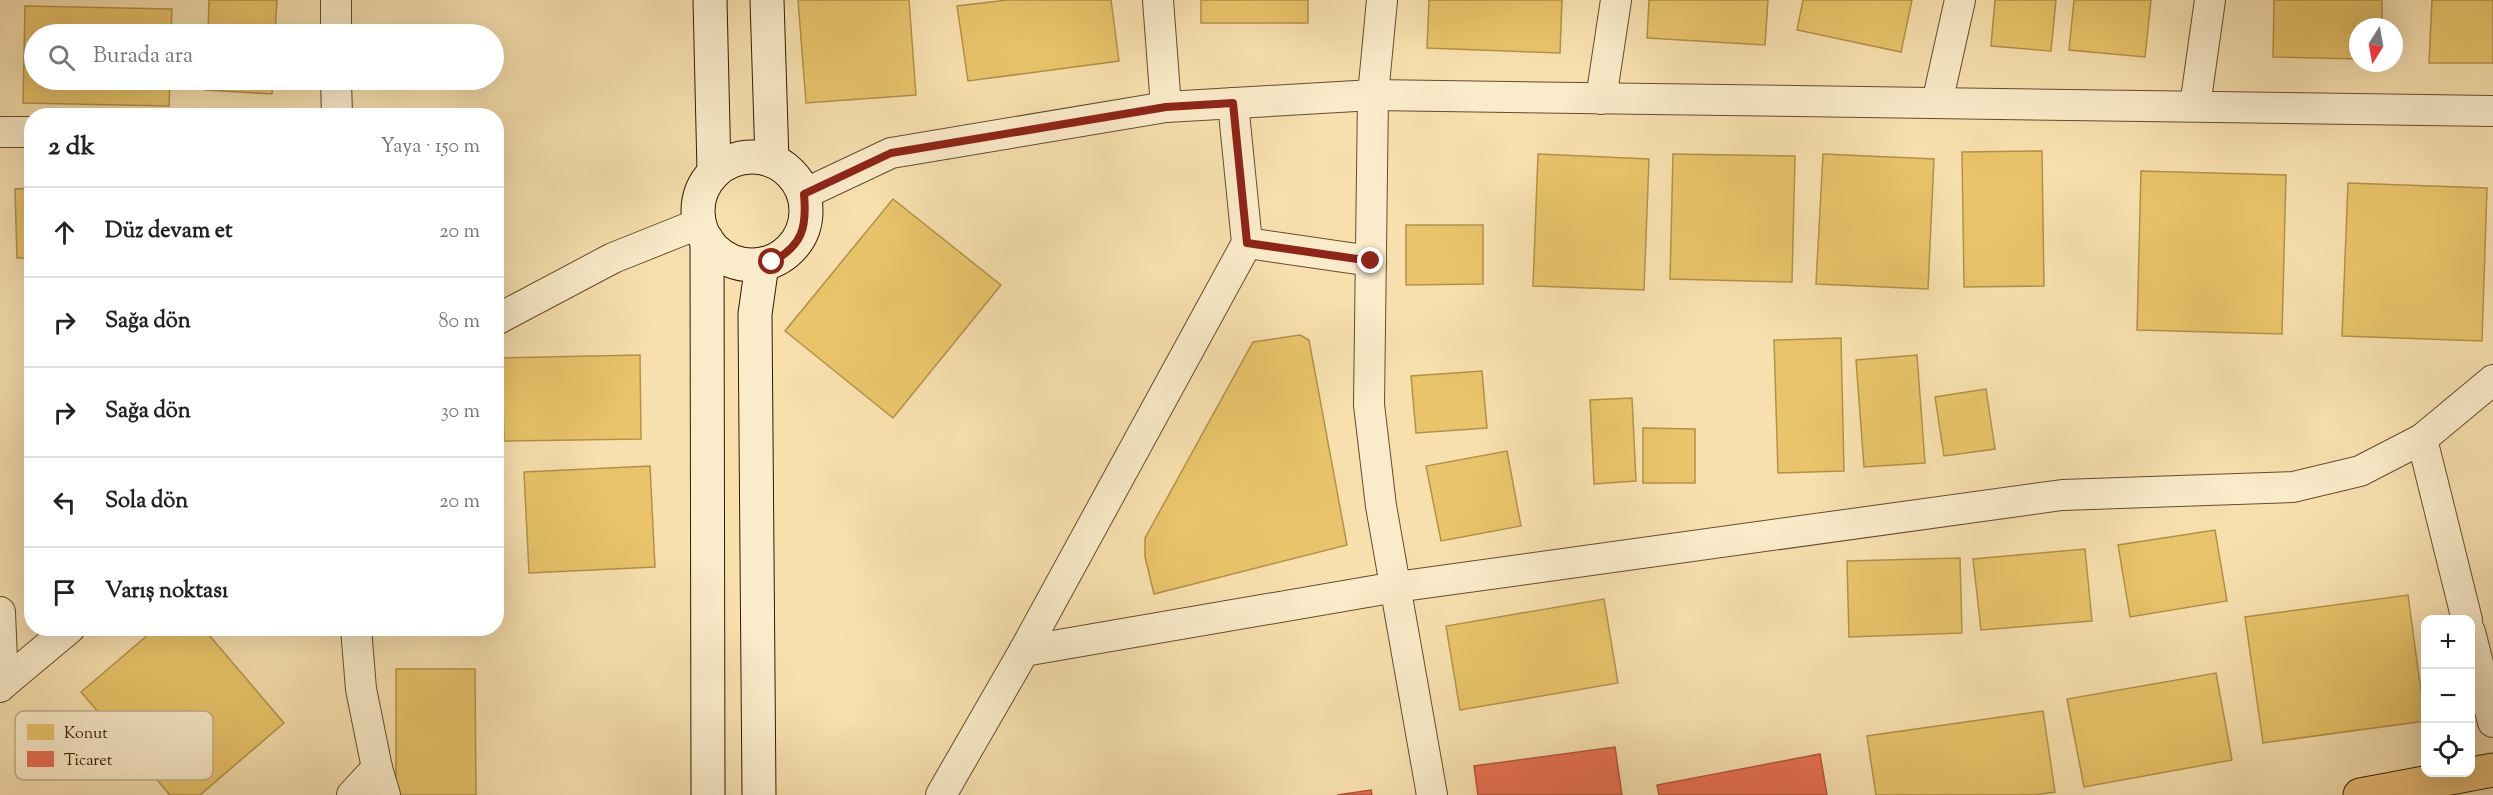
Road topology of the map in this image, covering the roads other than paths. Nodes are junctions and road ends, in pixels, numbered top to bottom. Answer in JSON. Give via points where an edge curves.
{"nodes":[{"id":1,"x":336,"y":0,"type":"edge"},
{"id":2,"x":710,"y":0,"type":"edge"},
{"id":3,"x":767,"y":0,"type":"edge"},
{"id":4,"x":1158,"y":0,"type":"edge"},
{"id":5,"x":1382,"y":0,"type":"edge"},
{"id":6,"x":1616,"y":0,"type":"edge"},
{"id":7,"x":1960,"y":0,"type":"edge"},
{"id":8,"x":2210,"y":0,"type":"edge"},
{"id":9,"x":336,"y":24,"type":"edge"},
{"id":10,"x":336,"y":90,"type":"edge"},
{"id":11,"x":1373,"y":94,"type":"junction"},
{"id":12,"x":1601,"y":99,"type":"junction"},
{"id":13,"x":1233,"y":103,"type":"junction"},
{"id":14,"x":1937,"y":103,"type":"junction"},
{"id":15,"x":2195,"y":106,"type":"junction"},
{"id":16,"x":1166,"y":107,"type":"junction"},
{"id":17,"x":337,"y":108,"type":"edge"},
{"id":18,"x":2493,"y":111,"type":"edge"},
{"id":19,"x":0,"y":132,"type":"edge"},
{"id":20,"x":24,"y":132,"type":"edge"},
{"id":21,"x":772,"y":161,"type":"junction"},
{"id":22,"x":714,"y":171,"type":"junction"},
{"id":23,"x":804,"y":194,"type":"junction"},
{"id":24,"x":703,"y":232,"type":"junction"},
{"id":25,"x":1247,"y":243,"type":"junction"},
{"id":26,"x":1371,"y":261,"type":"junction"},
{"id":27,"x":762,"y":264,"type":"junction"},
{"id":28,"x":504,"y":316,"type":"edge"},
{"id":29,"x":2493,"y":380,"type":"edge"},
{"id":30,"x":2422,"y":439,"type":"junction"},
{"id":31,"x":1396,"y":587,"type":"junction"},
{"id":32,"x":0,"y":612,"type":"edge"},
{"id":33,"x":2466,"y":615,"type":"edge"},
{"id":34,"x":60,"y":636,"type":"edge"},
{"id":35,"x":357,"y":636,"type":"edge"},
{"id":36,"x":1024,"y":651,"type":"junction"},
{"id":37,"x":2475,"y":652,"type":"edge"},
{"id":38,"x":2,"y":685,"type":"edge"},
{"id":39,"x":2493,"y":722,"type":"edge"},
{"id":40,"x":2493,"y":770,"type":"edge"},
{"id":41,"x":381,"y":782,"type":"edge"},
{"id":42,"x":352,"y":795,"type":"edge"},
{"id":43,"x":708,"y":795,"type":"edge"},
{"id":44,"x":759,"y":795,"type":"edge"},
{"id":45,"x":941,"y":795,"type":"edge"},
{"id":46,"x":1432,"y":795,"type":"edge"},
{"id":47,"x":2360,"y":795,"type":"edge"}],
"edges":[{"from":1,"to":9,"type":"street"},
{"from":2,"to":22,"type":"main road"},
{"from":3,"to":21,"type":"main road"},
{"from":4,"to":16,"type":"street"},
{"from":5,"to":11,"type":"street"},
{"from":6,"to":12,"type":"street"},
{"from":7,"to":14,"type":"street"},
{"from":8,"to":15,"type":"street"},
{"from":10,"to":17,"type":"street"},
{"from":11,"to":12,"type":"street"},
{"from":11,"to":13,"type":"street"},
{"from":11,"to":26,"type":"street"},
{"from":12,"to":14,"type":"street"},
{"from":13,"to":16,"type":"street"},
{"from":13,"to":25,"type":"street"},
{"from":14,"to":15,"type":"street"},
{"from":15,"to":18,"type":"street"},
{"from":16,"to":23,"type":"street","via":[[891,153]]},
{"from":19,"to":20,"type":"street"},
{"from":21,"to":22,"type":"main road","via":[[745,157]]},
{"from":21,"to":23,"type":"main road","via":[[796,180]]},
{"from":22,"to":24,"type":"main road","via":[[702,188],[697,206]]},
{"from":23,"to":27,"type":"main road","via":[[806,217],[794,246],[779,258]]},
{"from":24,"to":27,"type":"main road","via":[[714,250],[732,262]]},
{"from":24,"to":28,"type":"street","via":[[613,258]]},
{"from":24,"to":43,"type":"main road"},
{"from":25,"to":26,"type":"street"},
{"from":25,"to":36,"type":"street"},
{"from":26,"to":31,"type":"street","via":[[1369,405]]},
{"from":27,"to":44,"type":"main road","via":[[755,314]]},
{"from":29,"to":30,"type":"street"},
{"from":30,"to":31,"type":"street","via":[[2360,471],[2293,487],[2062,495]]},
{"from":30,"to":33,"type":"street"},
{"from":31,"to":36,"type":"street"},
{"from":31,"to":46,"type":"street"},
{"from":32,"to":38,"type":"street"},
{"from":34,"to":38,"type":"street"},
{"from":35,"to":41,"type":"street","via":[[361,689]]},
{"from":36,"to":45,"type":"street"},
{"from":37,"to":39,"type":"street"},
{"from":40,"to":47,"type":"main road"},
{"from":41,"to":42,"type":"street"}]}
